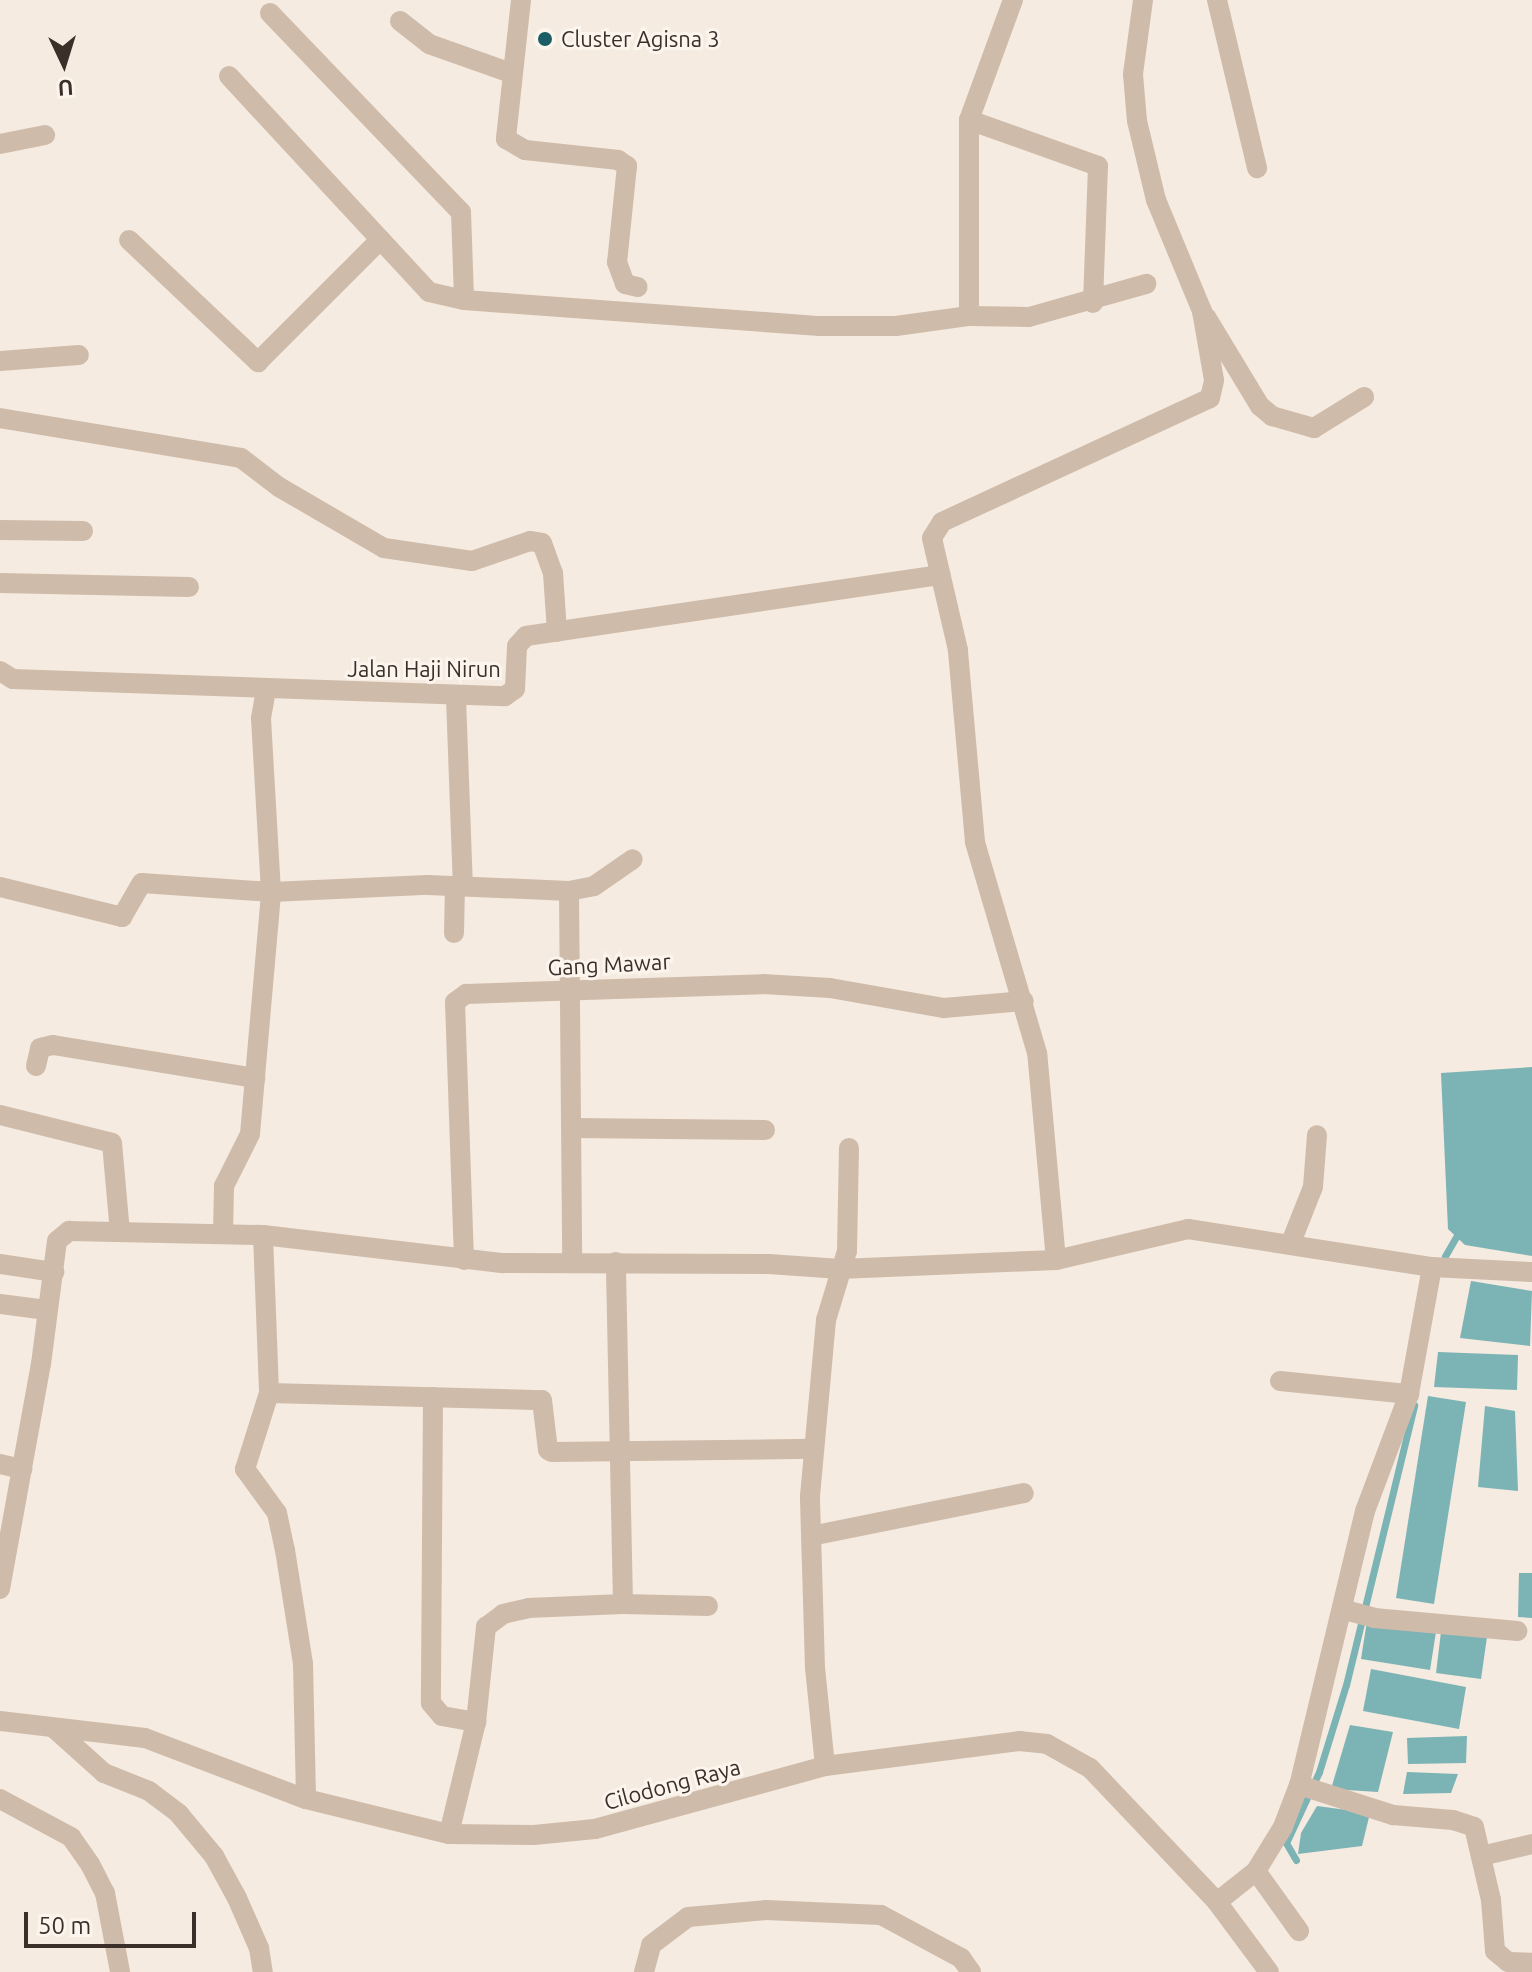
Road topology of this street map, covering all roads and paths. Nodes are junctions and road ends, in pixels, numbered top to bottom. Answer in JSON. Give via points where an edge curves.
{"nodes":[{"id":1,"x":521,"y":0,"type":"edge"},
{"id":2,"x":1013,"y":0,"type":"edge"},
{"id":3,"x":1143,"y":0,"type":"edge"},
{"id":4,"x":1217,"y":0,"type":"edge"},
{"id":5,"x":270,"y":13,"type":"dead end"},
{"id":6,"x":400,"y":21,"type":"dead end"},
{"id":7,"x":511,"y":73,"type":"junction"},
{"id":8,"x":229,"y":76,"type":"dead end"},
{"id":9,"x":969,"y":120,"type":"junction"},
{"id":10,"x":45,"y":135,"type":"dead end"},
{"id":11,"x":0,"y":144,"type":"edge"},
{"id":12,"x":1257,"y":168,"type":"dead end"},
{"id":13,"x":129,"y":240,"type":"dead end"},
{"id":14,"x":380,"y":240,"type":"junction"},
{"id":15,"x":1146,"y":284,"type":"dead end"},
{"id":16,"x":638,"y":287,"type":"dead end"},
{"id":17,"x":464,"y":300,"type":"junction"},
{"id":18,"x":1093,"y":303,"type":"junction"},
{"id":19,"x":1202,"y":311,"type":"junction"},
{"id":20,"x":969,"y":316,"type":"junction"},
{"id":21,"x":79,"y":355,"type":"dead end"},
{"id":22,"x":0,"y":361,"type":"edge"},
{"id":23,"x":1364,"y":397,"type":"dead end"},
{"id":24,"x":0,"y":418,"type":"edge"},
{"id":25,"x":0,"y":530,"type":"edge"},
{"id":26,"x":83,"y":531,"type":"dead end"},
{"id":27,"x":941,"y":575,"type":"junction"},
{"id":28,"x":0,"y":583,"type":"edge"},
{"id":29,"x":189,"y":587,"type":"dead end"},
{"id":30,"x":557,"y":632,"type":"junction"},
{"id":31,"x":0,"y":671,"type":"edge"},
{"id":32,"x":266,"y":689,"type":"junction"},
{"id":33,"x":456,"y":698,"type":"junction"},
{"id":34,"x":633,"y":859,"type":"dead end"},
{"id":35,"x":459,"y":886,"type":"junction"},
{"id":36,"x":0,"y":887,"type":"edge"},
{"id":37,"x":569,"y":891,"type":"junction"},
{"id":38,"x":271,"y":892,"type":"junction"},
{"id":39,"x":454,"y":933,"type":"dead end"},
{"id":40,"x":573,"y":990,"type":"junction"},
{"id":41,"x":1024,"y":1001,"type":"junction"},
{"id":42,"x":36,"y":1066,"type":"dead end"},
{"id":43,"x":255,"y":1078,"type":"junction"},
{"id":44,"x":0,"y":1115,"type":"edge"},
{"id":45,"x":572,"y":1128,"type":"junction"},
{"id":46,"x":765,"y":1130,"type":"dead end"},
{"id":47,"x":1317,"y":1135,"type":"dead end"},
{"id":48,"x":849,"y":1148,"type":"dead end"},
{"id":49,"x":120,"y":1232,"type":"junction"},
{"id":50,"x":223,"y":1234,"type":"junction"},
{"id":51,"x":263,"y":1235,"type":"junction"},
{"id":52,"x":1290,"y":1245,"type":"junction"},
{"id":53,"x":464,"y":1260,"type":"junction"},
{"id":54,"x":1056,"y":1260,"type":"junction"},
{"id":55,"x":572,"y":1262,"type":"junction"},
{"id":56,"x":616,"y":1262,"type":"junction"},
{"id":57,"x":0,"y":1264,"type":"edge"},
{"id":58,"x":1432,"y":1267,"type":"junction"},
{"id":59,"x":840,"y":1269,"type":"junction"},
{"id":60,"x":54,"y":1272,"type":"junction"},
{"id":61,"x":1532,"y":1272,"type":"edge"},
{"id":62,"x":0,"y":1304,"type":"edge"},
{"id":63,"x":47,"y":1310,"type":"junction"},
{"id":64,"x":1280,"y":1381,"type":"dead end"},
{"id":65,"x":269,"y":1393,"type":"junction"},
{"id":66,"x":1409,"y":1394,"type":"junction"},
{"id":67,"x":433,"y":1397,"type":"junction"},
{"id":68,"x":622,"y":1449,"type":"junction"},
{"id":69,"x":813,"y":1449,"type":"junction"},
{"id":70,"x":0,"y":1464,"type":"edge"},
{"id":71,"x":22,"y":1469,"type":"junction"},
{"id":72,"x":1024,"y":1493,"type":"dead end"},
{"id":73,"x":811,"y":1536,"type":"junction"},
{"id":74,"x":4,"y":1553,"type":"edge"},
{"id":75,"x":0,"y":1589,"type":"edge"},
{"id":76,"x":623,"y":1604,"type":"junction"},
{"id":77,"x":708,"y":1606,"type":"dead end"},
{"id":78,"x":1356,"y":1613,"type":"junction"},
{"id":79,"x":1517,"y":1631,"type":"dead end"},
{"id":80,"x":0,"y":1721,"type":"edge"},
{"id":81,"x":476,"y":1722,"type":"junction"},
{"id":82,"x":55,"y":1729,"type":"junction"},
{"id":83,"x":825,"y":1766,"type":"junction"},
{"id":84,"x":1309,"y":1788,"type":"junction"},
{"id":85,"x":0,"y":1799,"type":"edge"},
{"id":86,"x":306,"y":1799,"type":"junction"},
{"id":87,"x":449,"y":1834,"type":"junction"},
{"id":88,"x":1532,"y":1844,"type":"edge"},
{"id":89,"x":1481,"y":1856,"type":"junction"},
{"id":90,"x":1256,"y":1871,"type":"junction"},
{"id":91,"x":1217,"y":1902,"type":"junction"},
{"id":92,"x":1299,"y":1931,"type":"dead end"},
{"id":93,"x":1532,"y":1963,"type":"edge"},
{"id":94,"x":120,"y":1972,"type":"edge"},
{"id":95,"x":263,"y":1972,"type":"edge"},
{"id":96,"x":644,"y":1972,"type":"edge"},
{"id":97,"x":971,"y":1972,"type":"edge"},
{"id":98,"x":1268,"y":1972,"type":"edge"}],
"edges":[{"from":1,"to":7,"type":"street"},
{"from":2,"to":9,"type":"street"},
{"from":3,"to":19,"type":"street","via":[[1133,74],[1137,121],[1156,200]]},
{"from":4,"to":12,"type":"street"},
{"from":5,"to":17,"type":"street","via":[[461,212]]},
{"from":6,"to":7,"type":"street","via":[[429,44]]},
{"from":7,"to":16,"type":"street","via":[[503,128],[514,147],[618,160],[627,166],[617,262],[625,284]]},
{"from":8,"to":14,"type":"street"},
{"from":9,"to":18,"type":"street","via":[[1098,166]]},
{"from":9,"to":20,"type":"street"},
{"from":10,"to":11,"type":"street"},
{"from":13,"to":14,"type":"street","via":[[258,362]]},
{"from":14,"to":17,"type":"street","via":[[429,292]]},
{"from":15,"to":18,"type":"street"},
{"from":17,"to":20,"type":"street","via":[[820,326],[896,326]]},
{"from":18,"to":20,"type":"street","via":[[1029,317]]},
{"from":19,"to":23,"type":"street","via":[[1260,406],[1272,416],[1314,428]]},
{"from":19,"to":27,"type":"street","via":[[1214,380],[1207,402],[935,527],[932,538]]},
{"from":21,"to":22,"type":"street"},
{"from":24,"to":30,"type":"street","via":[[241,458],[279,487],[384,548],[472,561],[530,541],[542,543],[553,573]]},
{"from":25,"to":26,"type":"street"},
{"from":27,"to":30,"type":"street","name":"Jalan Haji Nirun"},
{"from":27,"to":41,"type":"street","via":[[966,716],[969,813]]},
{"from":28,"to":29,"type":"street"},
{"from":30,"to":33,"type":"street","name":"Jalan Haji Nirun","via":[[520,640],[512,693]]},
{"from":31,"to":32,"type":"street","name":"Jalan Haji Nirun","via":[[13,679]]},
{"from":32,"to":33,"type":"street","name":"Jalan Haji Nirun"},
{"from":32,"to":38,"type":"street","via":[[261,718]]},
{"from":33,"to":35,"type":"street"},
{"from":34,"to":37,"type":"street","via":[[594,886]]},
{"from":35,"to":37,"type":"street"},
{"from":35,"to":38,"type":"street"},
{"from":35,"to":39,"type":"street"},
{"from":36,"to":38,"type":"street","via":[[122,917],[142,883]]},
{"from":37,"to":40,"type":"street"},
{"from":38,"to":43,"type":"street"},
{"from":40,"to":41,"type":"street","name":"Gang Mawar","via":[[763,984],[830,988],[944,1008]]},
{"from":40,"to":45,"type":"street"},
{"from":40,"to":53,"type":"street","name":"Gang Mawar","via":[[482,992],[455,1002]]},
{"from":41,"to":54,"type":"street","via":[[1037,1053]]},
{"from":42,"to":43,"type":"street","via":[[40,1048],[53,1045]]},
{"from":43,"to":50,"type":"street","via":[[250,1134],[224,1186]]},
{"from":44,"to":49,"type":"street","via":[[112,1143]]},
{"from":45,"to":46,"type":"street"},
{"from":45,"to":55,"type":"street"},
{"from":47,"to":52,"type":"street","via":[[1313,1187]]},
{"from":48,"to":59,"type":"street","via":[[847,1251]]},
{"from":49,"to":50,"type":"street"},
{"from":49,"to":60,"type":"street","via":[[69,1231],[57,1241]]},
{"from":50,"to":51,"type":"street"},
{"from":51,"to":53,"type":"street"},
{"from":51,"to":65,"type":"street"},
{"from":52,"to":54,"type":"street","via":[[1188,1229]]},
{"from":52,"to":58,"type":"street"},
{"from":53,"to":55,"type":"street"},
{"from":54,"to":59,"type":"street"},
{"from":55,"to":56,"type":"street"},
{"from":56,"to":59,"type":"street"},
{"from":56,"to":68,"type":"street"},
{"from":57,"to":60,"type":"street"},
{"from":58,"to":61,"type":"street"},
{"from":58,"to":66,"type":"street"},
{"from":59,"to":69,"type":"street","via":[[826,1320],[820,1421]]},
{"from":60,"to":63,"type":"street"},
{"from":62,"to":63,"type":"street"},
{"from":63,"to":71,"type":"street"},
{"from":64,"to":66,"type":"street"},
{"from":65,"to":67,"type":"street"},
{"from":65,"to":86,"type":"street","via":[[245,1469],[277,1513],[285,1550],[303,1664]]},
{"from":66,"to":78,"type":"street","via":[[1365,1511]]},
{"from":67,"to":68,"type":"street","via":[[542,1400],[549,1451]]},
{"from":67,"to":81,"type":"street","via":[[431,1703],[442,1716]]},
{"from":68,"to":69,"type":"street"},
{"from":68,"to":76,"type":"street"},
{"from":69,"to":73,"type":"street"},
{"from":70,"to":71,"type":"street"},
{"from":71,"to":74,"type":"street"},
{"from":72,"to":73,"type":"street"},
{"from":73,"to":83,"type":"street"},
{"from":74,"to":75,"type":"street"},
{"from":76,"to":77,"type":"street"},
{"from":76,"to":81,"type":"street","via":[[528,1608],[503,1614],[486,1627]]},
{"from":78,"to":79,"type":"street"},
{"from":78,"to":84,"type":"street"},
{"from":80,"to":82,"type":"street","name":"Cilodong Raya"},
{"from":81,"to":87,"type":"street"},
{"from":82,"to":86,"type":"street","name":"Cilodong Raya","via":[[123,1733],[180,1747]]},
{"from":82,"to":95,"type":"street","via":[[104,1773],[149,1791],[179,1814],[214,1856],[237,1898],[259,1948]]},
{"from":83,"to":87,"type":"street","name":"Cilodong Raya","via":[[595,1829]]},
{"from":83,"to":91,"type":"street","name":"Cilodong Raya","via":[[1019,1741],[1047,1744],[1090,1768]]},
{"from":84,"to":89,"type":"street","via":[[1393,1815],[1474,1827]]},
{"from":84,"to":90,"type":"street"},
{"from":85,"to":94,"type":"street","via":[[71,1837],[90,1864],[105,1893]]},
{"from":86,"to":87,"type":"street","name":"Cilodong Raya"},
{"from":88,"to":89,"type":"street"},
{"from":89,"to":93,"type":"street","via":[[1495,1951],[1508,1962]]},
{"from":90,"to":91,"type":"street"},
{"from":90,"to":92,"type":"street"},
{"from":91,"to":98,"type":"street","name":"Cilodong Raya"},
{"from":96,"to":97,"type":"street","via":[[651,1945],[688,1917],[766,1910],[881,1915],[961,1958]]}]}
